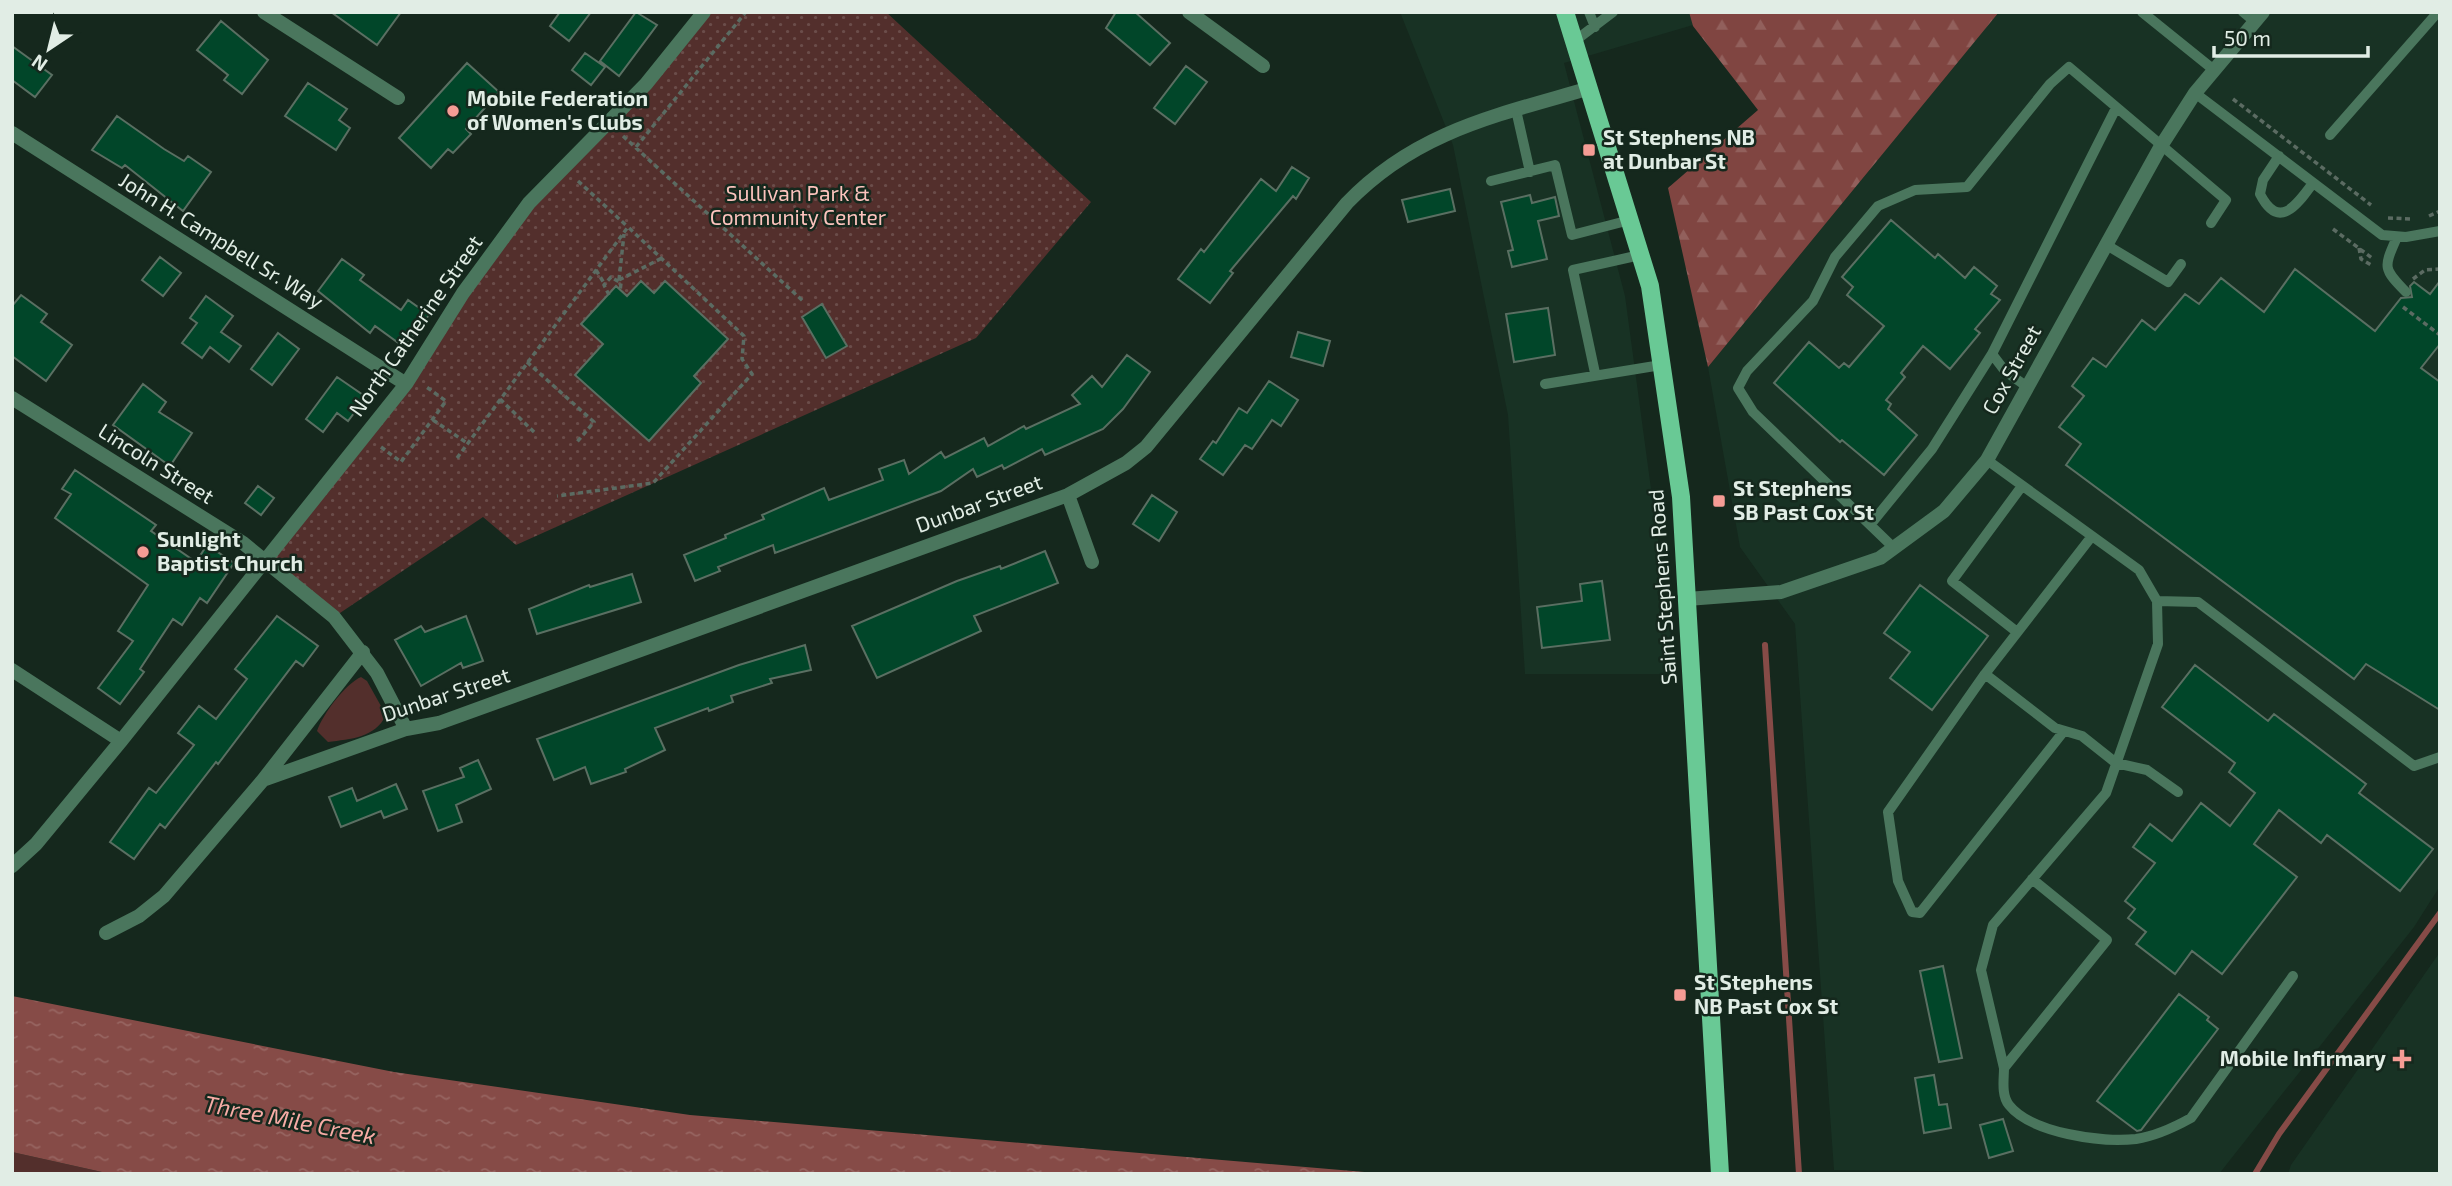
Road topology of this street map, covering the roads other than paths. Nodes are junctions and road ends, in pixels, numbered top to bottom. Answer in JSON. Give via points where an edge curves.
{"nodes":[{"id":1,"x":264,"y":12,"type":"edge"},
{"id":2,"x":1189,"y":12,"type":"edge"},
{"id":3,"x":1565,"y":12,"type":"edge"},
{"id":4,"x":1590,"y":12,"type":"edge"},
{"id":5,"x":1613,"y":12,"type":"edge"},
{"id":6,"x":2142,"y":12,"type":"edge"},
{"id":7,"x":2438,"y":12,"type":"edge"},
{"id":8,"x":696,"y":15,"type":"edge"},
{"id":9,"x":2254,"y":15,"type":"edge"},
{"id":10,"x":1595,"y":27,"type":"junction"},
{"id":11,"x":1576,"y":40,"type":"junction"},
{"id":12,"x":1264,"y":66,"type":"dead end"},
{"id":13,"x":2214,"y":70,"type":"junction"},
{"id":14,"x":1590,"y":88,"type":"junction"},
{"id":15,"x":2195,"y":93,"type":"junction"},
{"id":16,"x":398,"y":98,"type":"dead end"},
{"id":17,"x":2116,"y":108,"type":"junction"},
{"id":18,"x":1516,"y":110,"type":"junction"},
{"id":19,"x":12,"y":133,"type":"edge"},
{"id":20,"x":2330,"y":135,"type":"dead end"},
{"id":21,"x":2161,"y":146,"type":"junction"},
{"id":22,"x":2278,"y":156,"type":"junction"},
{"id":23,"x":1530,"y":172,"type":"junction"},
{"id":24,"x":1491,"y":181,"type":"dead end"},
{"id":25,"x":2313,"y":183,"type":"junction"},
{"id":26,"x":1630,"y":220,"type":"junction"},
{"id":27,"x":2211,"y":223,"type":"dead end"},
{"id":28,"x":2440,"y":230,"type":"edge"},
{"id":29,"x":2397,"y":237,"type":"junction"},
{"id":30,"x":2105,"y":244,"type":"junction"},
{"id":31,"x":1640,"y":255,"type":"junction"},
{"id":32,"x":2181,"y":264,"type":"dead end"},
{"id":33,"x":2406,"y":292,"type":"dead end"},
{"id":34,"x":1992,"y":354,"type":"junction"},
{"id":35,"x":1661,"y":365,"type":"junction"},
{"id":36,"x":1595,"y":373,"type":"junction"},
{"id":37,"x":406,"y":384,"type":"junction"},
{"id":38,"x":1545,"y":384,"type":"dead end"},
{"id":39,"x":2026,"y":386,"type":"junction"},
{"id":40,"x":12,"y":398,"type":"edge"},
{"id":41,"x":1987,"y":460,"type":"junction"},
{"id":42,"x":2022,"y":486,"type":"junction"},
{"id":43,"x":1068,"y":495,"type":"junction"},
{"id":44,"x":1870,"y":525,"type":"junction"},
{"id":45,"x":2092,"y":536,"type":"junction"},
{"id":46,"x":1894,"y":548,"type":"junction"},
{"id":47,"x":1093,"y":562,"type":"dead end"},
{"id":48,"x":263,"y":563,"type":"junction"},
{"id":49,"x":1687,"y":599,"type":"junction"},
{"id":50,"x":2157,"y":601,"type":"junction"},
{"id":51,"x":2017,"y":632,"type":"junction"},
{"id":52,"x":363,"y":652,"type":"junction"},
{"id":53,"x":12,"y":670,"type":"edge"},
{"id":54,"x":1985,"y":674,"type":"junction"},
{"id":55,"x":406,"y":729,"type":"junction"},
{"id":56,"x":2064,"y":731,"type":"junction"},
{"id":57,"x":121,"y":741,"type":"junction"},
{"id":58,"x":2440,"y":757,"type":"edge"},
{"id":59,"x":2116,"y":763,"type":"junction"},
{"id":60,"x":263,"y":780,"type":"junction"},
{"id":61,"x":2178,"y":792,"type":"dead end"},
{"id":62,"x":12,"y":866,"type":"edge"},
{"id":63,"x":2032,"y":879,"type":"junction"},
{"id":64,"x":106,"y":933,"type":"dead end"},
{"id":65,"x":2292,"y":976,"type":"dead end"},
{"id":66,"x":2004,"y":1068,"type":"junction"},
{"id":67,"x":1720,"y":1174,"type":"edge"}],
"edges":[{"from":1,"to":16,"type":"street"},
{"from":2,"to":12,"type":"street"},
{"from":3,"to":11,"type":"main road","name":"Saint Stephens Road"},
{"from":4,"to":10,"type":"lane"},
{"from":5,"to":10,"type":"lane"},
{"from":6,"to":13,"type":"lane"},
{"from":7,"to":20,"type":"lane"},
{"from":8,"to":37,"type":"street","name":"North Catherine Street","via":[[646,84],[529,203],[463,293]]},
{"from":9,"to":13,"type":"street","name":"Cox Street"},
{"from":10,"to":11,"type":"lane"},
{"from":11,"to":14,"type":"main road","name":"Saint Stephens Road"},
{"from":13,"to":15,"type":"street","name":"Cox Street"},
{"from":14,"to":18,"type":"street","name":"Dunbar Street"},
{"from":14,"to":26,"type":"main road","name":"Saint Stephens Road"},
{"from":15,"to":21,"type":"street","name":"Cox Street"},
{"from":15,"to":22,"type":"lane"},
{"from":17,"to":21,"type":"lane"},
{"from":17,"to":34,"type":"lane"},
{"from":17,"to":44,"type":"lane","via":[[2069,67],[1967,187],[1915,190],[1878,206],[1835,257],[1813,301],[1747,371],[1738,388],[1753,412]]},
{"from":18,"to":23,"type":"lane"},
{"from":18,"to":43,"type":"street","name":"Dunbar Street","via":[[1455,128],[1375,174],[1146,447]]},
{"from":19,"to":37,"type":"street","name":"John H. Campbell Sr. Way"},
{"from":21,"to":27,"type":"lane","via":[[2226,200]]},
{"from":21,"to":30,"type":"street","name":"Cox Street"},
{"from":22,"to":25,"type":"lane"},
{"from":22,"to":25,"type":"lane","via":[[2260,194],[2272,211],[2291,209]]},
{"from":23,"to":24,"type":"lane"},
{"from":23,"to":26,"type":"lane","via":[[1555,165],[1572,235]]},
{"from":25,"to":29,"type":"lane","via":[[2382,235]]},
{"from":26,"to":31,"type":"main road","name":"Saint Stephens Road"},
{"from":28,"to":29,"type":"lane"},
{"from":29,"to":33,"type":"lane","via":[[2386,270]]},
{"from":30,"to":32,"type":"lane","via":[[2168,282]]},
{"from":30,"to":39,"type":"street","name":"Cox Street"},
{"from":31,"to":35,"type":"main road","name":"Saint Stephens Road","via":[[1650,286]]},
{"from":31,"to":36,"type":"lane","via":[[1573,271]]},
{"from":34,"to":39,"type":"lane"},
{"from":34,"to":44,"type":"lane","via":[[1932,449]]},
{"from":35,"to":36,"type":"lane"},
{"from":35,"to":49,"type":"main road","name":"Saint Stephens Road","via":[[1681,498]]},
{"from":36,"to":38,"type":"lane"},
{"from":37,"to":48,"type":"street","name":"North Catherine Street"},
{"from":39,"to":41,"type":"street","name":"Cox Street"},
{"from":40,"to":48,"type":"street","name":"Lincoln Street","via":[[243,543]]},
{"from":41,"to":42,"type":"lane"},
{"from":41,"to":46,"type":"street","name":"Cox Street","via":[[1944,511]]},
{"from":42,"to":45,"type":"lane"},
{"from":42,"to":51,"type":"lane","via":[[1952,581]]},
{"from":43,"to":47,"type":"street"},
{"from":43,"to":55,"type":"street","name":"Dunbar Street","via":[[439,723]]},
{"from":44,"to":46,"type":"lane"},
{"from":45,"to":50,"type":"lane","via":[[2139,570]]},
{"from":45,"to":51,"type":"lane"},
{"from":46,"to":49,"type":"street","name":"Cox Street","via":[[1880,558],[1782,592]]},
{"from":48,"to":52,"type":"street","name":"Lincoln Street","via":[[334,617]]},
{"from":48,"to":57,"type":"street","name":"North Catherine Street"},
{"from":49,"to":67,"type":"main road","name":"Saint Stephens Road"},
{"from":50,"to":58,"type":"lane","via":[[2197,602],[2414,766]]},
{"from":50,"to":59,"type":"lane","via":[[2158,644]]},
{"from":51,"to":54,"type":"lane"},
{"from":52,"to":55,"type":"street","name":"Lincoln Street"},
{"from":52,"to":60,"type":"street"},
{"from":53,"to":57,"type":"street"},
{"from":54,"to":56,"type":"lane","via":[[2044,721]]},
{"from":54,"to":56,"type":"lane","via":[[1888,811],[1898,881],[1912,912],[1920,913]]},
{"from":55,"to":60,"type":"street","name":"Dunbar Street"},
{"from":56,"to":59,"type":"lane","via":[[2082,736]]},
{"from":57,"to":62,"type":"street","name":"North Catherine Street","via":[[36,844]]},
{"from":59,"to":61,"type":"lane","via":[[2147,770]]},
{"from":59,"to":63,"type":"lane","via":[[2106,793]]},
{"from":60,"to":64,"type":"street","via":[[164,897]]},
{"from":63,"to":66,"type":"lane","via":[[1993,925],[1981,970]]},
{"from":63,"to":66,"type":"lane","via":[[2107,940]]},
{"from":65,"to":66,"type":"lane","via":[[2191,1118],[2168,1131],[2134,1139],[2058,1132],[2035,1124],[2005,1098]]}]}
